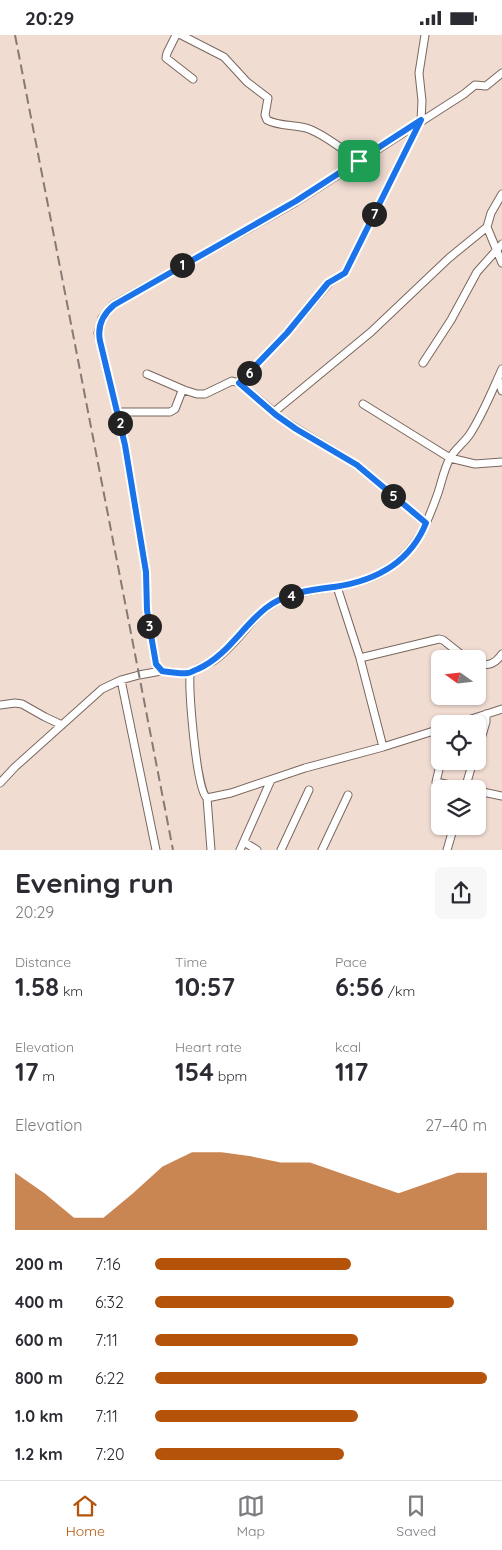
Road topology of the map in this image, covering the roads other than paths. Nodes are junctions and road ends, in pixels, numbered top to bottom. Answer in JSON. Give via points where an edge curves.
{"nodes":[{"id":1,"x":176,"y":35,"type":"edge"},
{"id":2,"x":181,"y":35,"type":"edge"},
{"id":3,"x":425,"y":35,"type":"edge"},
{"id":4,"x":502,"y":73,"type":"edge"},
{"id":5,"x":193,"y":79,"type":"dead end"},
{"id":6,"x":421,"y":120,"type":"junction"},
{"id":7,"x":359,"y":161,"type":"junction"},
{"id":8,"x":502,"y":195,"type":"edge"},
{"id":9,"x":487,"y":227,"type":"junction"},
{"id":10,"x":502,"y":244,"type":"edge"},
{"id":11,"x":497,"y":251,"type":"junction"},
{"id":12,"x":502,"y":263,"type":"edge"},
{"id":13,"x":423,"y":363,"type":"dead end"},
{"id":14,"x":502,"y":369,"type":"edge"},
{"id":15,"x":147,"y":374,"type":"dead end"},
{"id":16,"x":498,"y":379,"type":"junction"},
{"id":17,"x":239,"y":383,"type":"junction"},
{"id":18,"x":184,"y":389,"type":"junction"},
{"id":19,"x":502,"y":391,"type":"edge"},
{"id":20,"x":363,"y":404,"type":"dead end"},
{"id":21,"x":118,"y":412,"type":"junction"},
{"id":22,"x":274,"y":412,"type":"junction"},
{"id":23,"x":450,"y":458,"type":"junction"},
{"id":24,"x":502,"y":463,"type":"edge"},
{"id":25,"x":426,"y":523,"type":"junction"},
{"id":26,"x":336,"y":587,"type":"junction"},
{"id":27,"x":455,"y":650,"type":"edge"},
{"id":28,"x":502,"y":654,"type":"edge"},
{"id":29,"x":360,"y":657,"type":"junction"},
{"id":30,"x":486,"y":664,"type":"edge"},
{"id":31,"x":162,"y":671,"type":"junction"},
{"id":32,"x":190,"y":674,"type":"junction"},
{"id":33,"x":121,"y":680,"type":"junction"},
{"id":34,"x":0,"y":705,"type":"edge"},
{"id":35,"x":502,"y":709,"type":"edge"},
{"id":36,"x":486,"y":713,"type":"joint"},
{"id":37,"x":481,"y":715,"type":"edge"},
{"id":38,"x":62,"y":725,"type":"junction"},
{"id":39,"x":431,"y":734,"type":"edge"},
{"id":40,"x":383,"y":747,"type":"junction"},
{"id":41,"x":272,"y":780,"type":"junction"},
{"id":42,"x":0,"y":783,"type":"edge"},
{"id":43,"x":309,"y":789,"type":"dead end"},
{"id":44,"x":486,"y":793,"type":"edge"},
{"id":45,"x":348,"y":795,"type":"dead end"},
{"id":46,"x":502,"y":796,"type":"edge"},
{"id":47,"x":207,"y":798,"type":"junction"},
{"id":48,"x":451,"y":835,"type":"edge"},
{"id":49,"x":244,"y":842,"type":"junction"},
{"id":50,"x":156,"y":850,"type":"edge"},
{"id":51,"x":211,"y":850,"type":"edge"},
{"id":52,"x":240,"y":850,"type":"edge"},
{"id":53,"x":257,"y":850,"type":"edge"},
{"id":54,"x":281,"y":850,"type":"edge"},
{"id":55,"x":322,"y":850,"type":"edge"},
{"id":56,"x":447,"y":850,"type":"edge"}],
"edges":[{"from":1,"to":5,"type":"street","via":[[166,58]]},
{"from":2,"to":7,"type":"street","via":[[224,57],[247,82],[268,98],[267,120],[313,131]]},
{"from":3,"to":6,"type":"street","via":[[419,73]]},
{"from":4,"to":6,"type":"street","via":[[486,86],[475,85]]},
{"from":6,"to":7,"type":"street"},
{"from":6,"to":17,"type":"street","via":[[345,273],[328,283],[287,333]]},
{"from":7,"to":21,"type":"street","via":[[296,201],[110,307],[102,318],[98,333]]},
{"from":8,"to":9,"type":"street","via":[[489,216]]},
{"from":9,"to":11,"type":"street"},
{"from":9,"to":22,"type":"street","via":[[449,258],[372,332]]},
{"from":10,"to":11,"type":"street"},
{"from":11,"to":12,"type":"street"},
{"from":11,"to":13,"type":"street","via":[[477,272]]},
{"from":14,"to":16,"type":"street"},
{"from":15,"to":18,"type":"street"},
{"from":16,"to":19,"type":"street"},
{"from":16,"to":23,"type":"street","via":[[471,432]]},
{"from":17,"to":18,"type":"street","via":[[225,383],[201,394]]},
{"from":17,"to":22,"type":"street"},
{"from":18,"to":21,"type":"street","via":[[172,411]]},
{"from":20,"to":23,"type":"street"},
{"from":21,"to":31,"type":"street","via":[[145,566],[154,657]]},
{"from":22,"to":25,"type":"street","via":[[357,465]]},
{"from":23,"to":24,"type":"street","via":[[476,464]]},
{"from":23,"to":25,"type":"street"},
{"from":25,"to":26,"type":"street","via":[[415,545],[391,567],[372,577]]},
{"from":26,"to":29,"type":"street"},
{"from":26,"to":32,"type":"street","via":[[299,593],[274,603],[260,613],[216,659]]},
{"from":27,"to":29,"type":"street","via":[[438,639]]},
{"from":28,"to":30,"type":"street","via":[[497,661]]},
{"from":29,"to":40,"type":"street"},
{"from":31,"to":32,"type":"street"},
{"from":31,"to":33,"type":"street"},
{"from":32,"to":47,"type":"street","via":[[198,772]]},
{"from":33,"to":38,"type":"street","via":[[102,689]]},
{"from":33,"to":50,"type":"street"},
{"from":34,"to":38,"type":"street","via":[[22,704]]},
{"from":35,"to":36,"type":"street"},
{"from":36,"to":37,"type":"street"},
{"from":38,"to":42,"type":"street"},
{"from":39,"to":40,"type":"street"},
{"from":40,"to":41,"type":"street"},
{"from":41,"to":47,"type":"street"},
{"from":41,"to":49,"type":"street"},
{"from":43,"to":54,"type":"street"},
{"from":44,"to":46,"type":"street"},
{"from":45,"to":55,"type":"street"},
{"from":47,"to":51,"type":"street"},
{"from":48,"to":56,"type":"street"},
{"from":49,"to":52,"type":"street"},
{"from":49,"to":53,"type":"street"}]}
